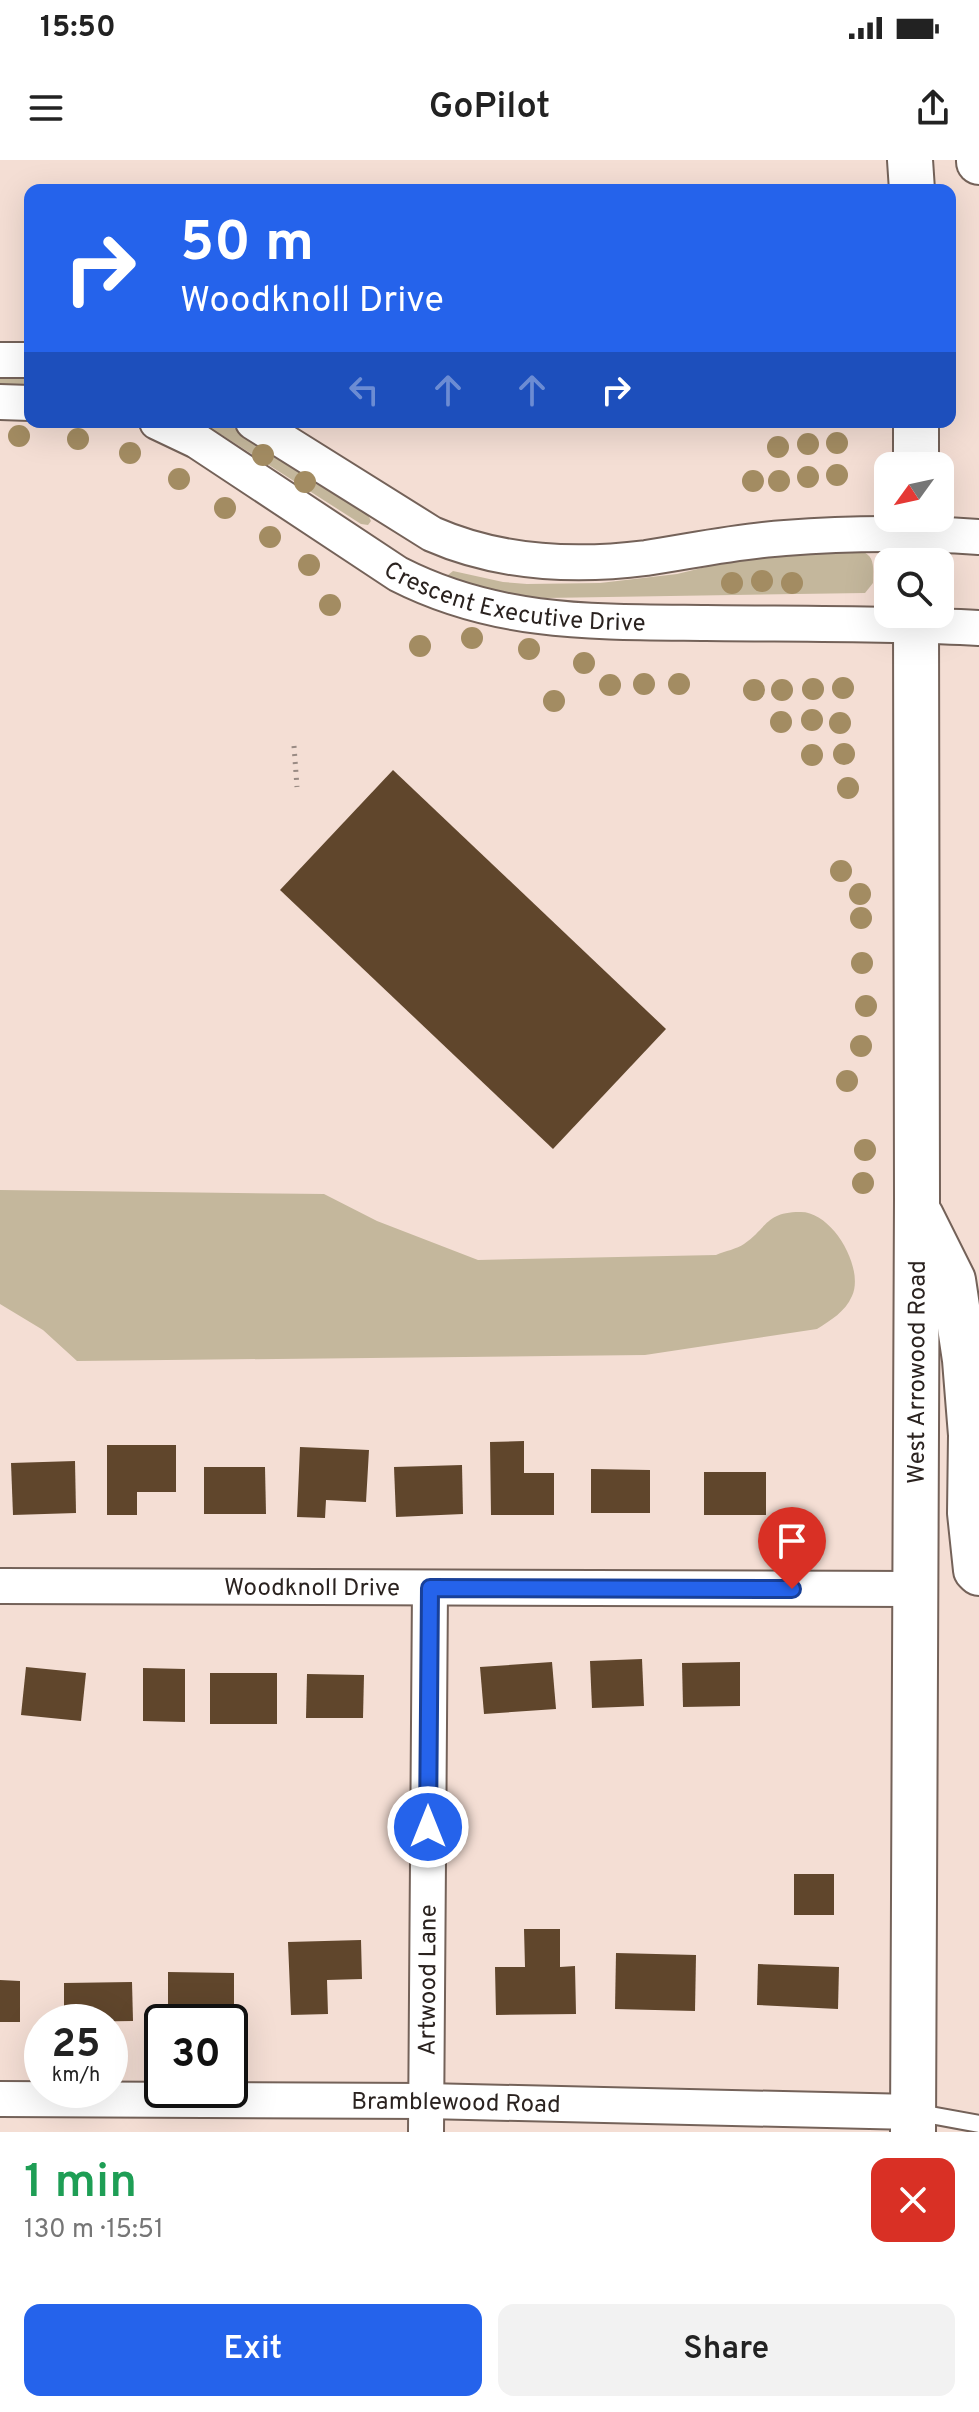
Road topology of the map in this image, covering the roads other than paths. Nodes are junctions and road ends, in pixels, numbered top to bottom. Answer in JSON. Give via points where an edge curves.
{"nodes":[{"id":1,"x":910,"y":160,"type":"edge"},
{"id":2,"x":912,"y":184,"type":"edge"},
{"id":3,"x":0,"y":360,"type":"edge"},
{"id":4,"x":24,"y":360,"type":"edge"},
{"id":5,"x":0,"y":402,"type":"edge"},
{"id":6,"x":24,"y":403,"type":"edge"},
{"id":7,"x":170,"y":428,"type":"edge"},
{"id":8,"x":263,"y":428,"type":"edge"},
{"id":9,"x":916,"y":428,"type":"edge"},
{"id":10,"x":916,"y":452,"type":"edge"},
{"id":11,"x":979,"y":537,"type":"edge"},
{"id":12,"x":917,"y":538,"type":"edge"},
{"id":13,"x":874,"y":619,"type":"edge"},
{"id":14,"x":954,"y":624,"type":"edge"},
{"id":15,"x":916,"y":628,"type":"edge"},
{"id":16,"x":979,"y":628,"type":"edge"},
{"id":17,"x":917,"y":1207,"type":"junction"},
{"id":18,"x":979,"y":1573,"type":"edge"},
{"id":19,"x":0,"y":1586,"type":"edge"},
{"id":20,"x":430,"y":1588,"type":"junction"},
{"id":21,"x":913,"y":1589,"type":"junction"},
{"id":22,"x":0,"y":2099,"type":"edge"},
{"id":23,"x":426,"y":2117,"type":"edge"},
{"id":24,"x":913,"y":2122,"type":"edge"},
{"id":25,"x":979,"y":2124,"type":"edge"}],
"edges":[{"from":1,"to":2,"type":"main road"},
{"from":3,"to":4,"type":"street"},
{"from":5,"to":6,"type":"street"},
{"from":7,"to":13,"type":"street","name":"Crescent Executive Drive","via":[[398,574],[483,608],[604,622]]},
{"from":8,"to":12,"type":"street","name":"Crescent Executive Drive","via":[[432,534],[519,559],[644,558],[785,538]]},
{"from":9,"to":10,"type":"main road"},
{"from":11,"to":12,"type":"street","name":"Crescent Executive Drive"},
{"from":14,"to":16,"type":"street","name":"Crescent Executive Drive"},
{"from":15,"to":17,"type":"main road","name":"West Arrowood Road"},
{"from":17,"to":18,"type":"main road","via":[[953,1280],[965,1360],[970,1513]]},
{"from":17,"to":21,"type":"main road","name":"West Arrowood Road"},
{"from":19,"to":20,"type":"street","name":"Woodknoll Drive"},
{"from":20,"to":21,"type":"street","name":"Woodknoll Drive"},
{"from":20,"to":23,"type":"street","name":"Artwood Lane"},
{"from":21,"to":24,"type":"main road","name":"West Arrowood Road"},
{"from":22,"to":23,"type":"street","name":"Bramblewood Road"},
{"from":23,"to":24,"type":"street","name":"Bramblewood Road"},
{"from":24,"to":25,"type":"lane"}]}
